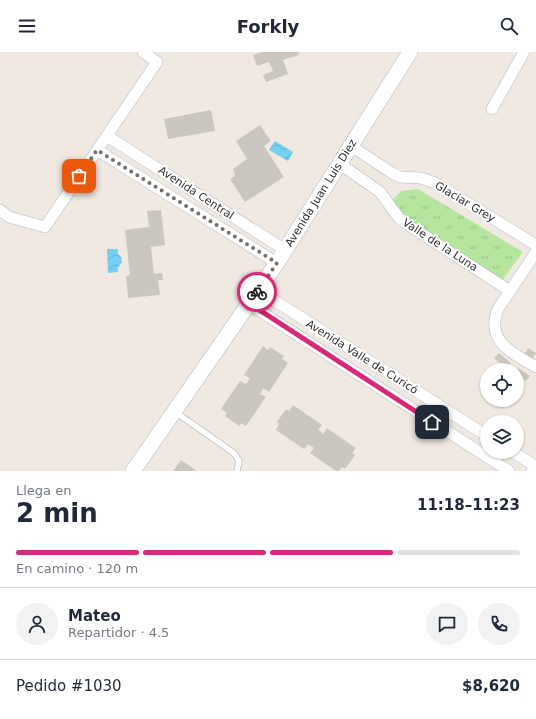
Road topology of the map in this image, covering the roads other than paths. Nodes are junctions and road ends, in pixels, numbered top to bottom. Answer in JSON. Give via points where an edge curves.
{"nodes":[{"id":1,"x":410,"y":52,"type":"edge"},
{"id":2,"x":524,"y":52,"type":"edge"},
{"id":3,"x":148,"y":54,"type":"edge"},
{"id":4,"x":492,"y":109,"type":"dead end"},
{"id":5,"x":107,"y":136,"type":"junction"},
{"id":6,"x":351,"y":146,"type":"junction"},
{"id":7,"x":97,"y":150,"type":"junction"},
{"id":8,"x":340,"y":164,"type":"junction"},
{"id":9,"x":0,"y":210,"type":"edge"},
{"id":10,"x":536,"y":245,"type":"edge"},
{"id":11,"x":285,"y":250,"type":"junction"},
{"id":12,"x":536,"y":252,"type":"edge"},
{"id":13,"x":277,"y":263,"type":"junction"},
{"id":14,"x":258,"y":290,"type":"junction"},
{"id":15,"x":510,"y":291,"type":"junction"},
{"id":16,"x":250,"y":304,"type":"junction"},
{"id":17,"x":536,"y":367,"type":"edge"},
{"id":18,"x":176,"y":412,"type":"junction"},
{"id":19,"x":480,"y":432,"type":"edge"},
{"id":20,"x":524,"y":459,"type":"edge"},
{"id":21,"x":133,"y":471,"type":"edge"},
{"id":22,"x":237,"y":471,"type":"edge"},
{"id":23,"x":509,"y":471,"type":"edge"},
{"id":24,"x":532,"y":471,"type":"edge"}],
"edges":[{"from":1,"to":6,"type":"main road","name":"Avenida Juan Luis Diez"},
{"from":2,"to":4,"type":"street"},
{"from":3,"to":5,"type":"street","via":[[157,62]]},
{"from":5,"to":7,"type":"street"},
{"from":5,"to":11,"type":"street","name":"Avenida Central"},
{"from":6,"to":8,"type":"main road","name":"Avenida Juan Luis Diez"},
{"from":6,"to":10,"type":"street","name":"Glaciar Grey","via":[[400,177],[421,178],[435,184]]},
{"from":7,"to":9,"type":"street","via":[[44,227],[9,217]]},
{"from":7,"to":13,"type":"street","name":"Avenida Central"},
{"from":8,"to":11,"type":"main road","name":"Avenida Juan Luis Diez"},
{"from":8,"to":15,"type":"street","name":"Valle de la Luna","via":[[380,192],[405,223]]},
{"from":11,"to":13,"type":"main road","name":"Avenida Juan Luis Diez"},
{"from":12,"to":15,"type":"street"},
{"from":13,"to":14,"type":"main road","name":"Avenida Juan Luis Diez"},
{"from":14,"to":16,"type":"main road","name":"Avenida Juan Luis Diez"},
{"from":14,"to":19,"type":"street","name":"Avenida Valle de Curicó"},
{"from":15,"to":17,"type":"street","via":[[495,317],[497,336],[508,350]]},
{"from":16,"to":18,"type":"main road","name":"Avenida Juan Luis Diez"},
{"from":16,"to":23,"type":"street","name":"Avenida Valle de Curicó"},
{"from":18,"to":21,"type":"main road","name":"Avenida Juan Luis Diez"},
{"from":18,"to":22,"type":"lane","via":[[234,453],[239,461]]},
{"from":20,"to":24,"type":"street","via":[[536,466]]}]}
